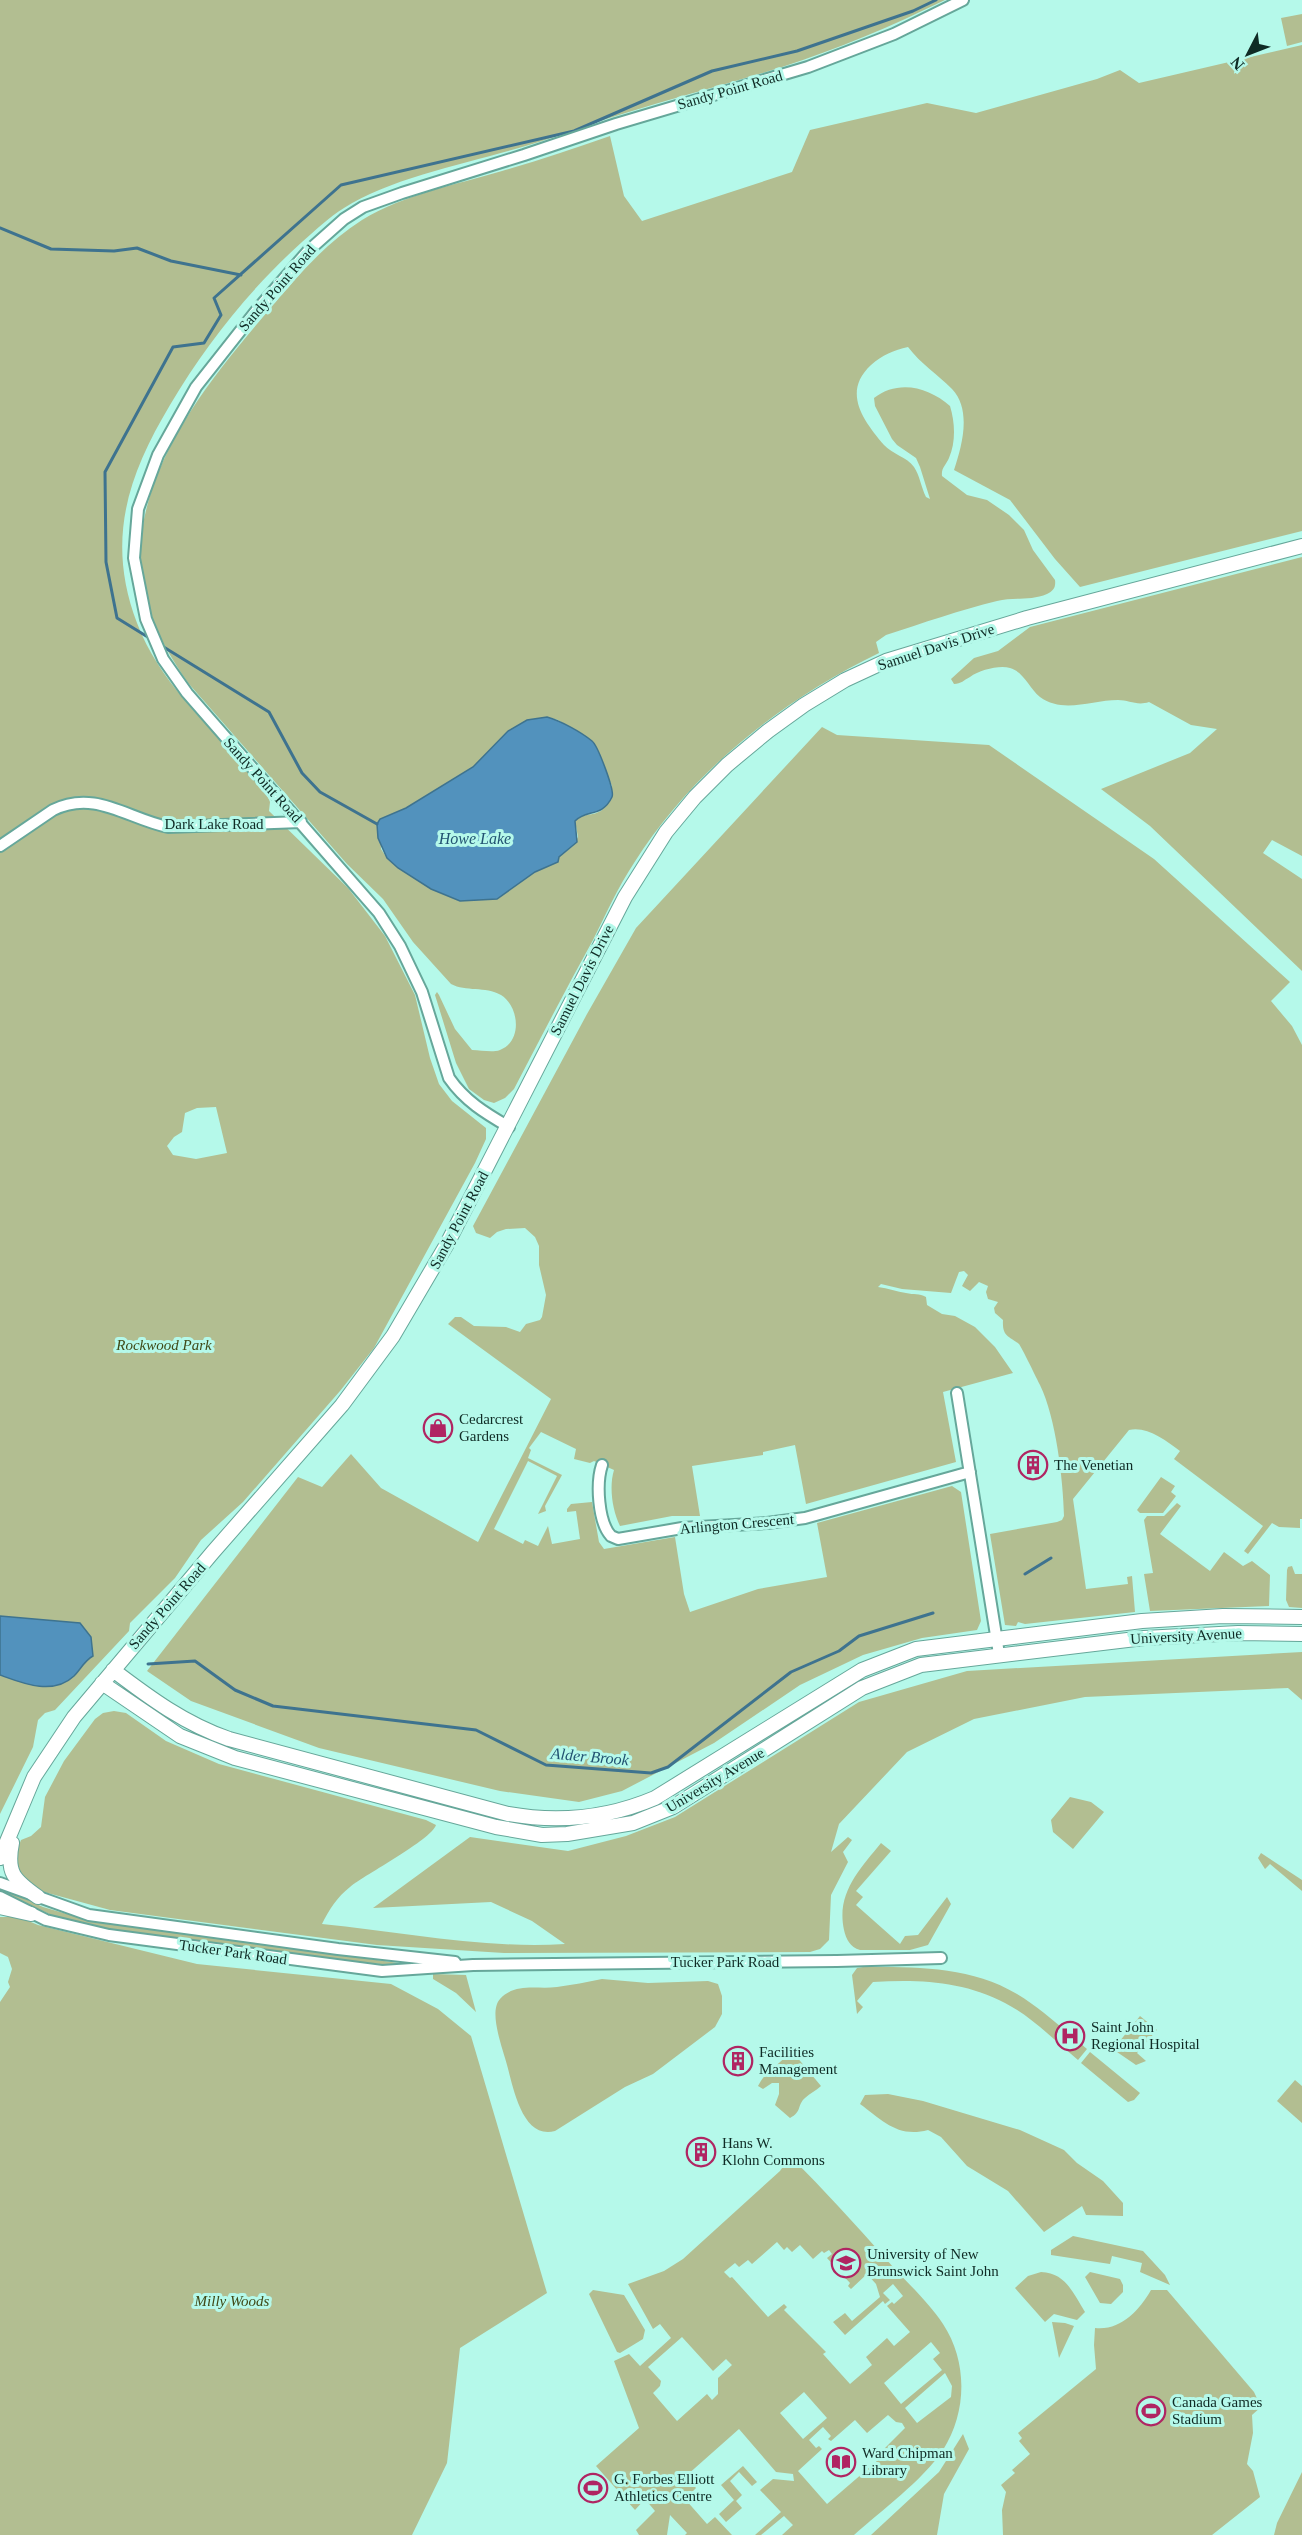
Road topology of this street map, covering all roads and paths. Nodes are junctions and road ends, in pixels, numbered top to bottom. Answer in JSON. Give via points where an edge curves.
{"nodes":[{"id":1,"x":963,"y":0,"type":"edge"},
{"id":2,"x":1302,"y":546,"type":"edge"},
{"id":3,"x":301,"y":822,"type":"junction"},
{"id":4,"x":0,"y":846,"type":"edge"},
{"id":5,"x":509,"y":1127,"type":"junction"},
{"id":6,"x":957,"y":1393,"type":"dead end"},
{"id":7,"x":602,"y":1465,"type":"dead end"},
{"id":8,"x":970,"y":1472,"type":"junction"},
{"id":9,"x":1302,"y":1617,"type":"edge"},
{"id":10,"x":1302,"y":1634,"type":"edge"},
{"id":11,"x":996,"y":1638,"type":"junction"},
{"id":12,"x":999,"y":1654,"type":"junction"},
{"id":13,"x":113,"y":1670,"type":"junction"},
{"id":14,"x":102,"y":1683,"type":"junction"},
{"id":15,"x":18,"y":1814,"type":"junction"},
{"id":16,"x":0,"y":1858,"type":"edge"},
{"id":17,"x":0,"y":1883,"type":"edge"},
{"id":18,"x":0,"y":1897,"type":"edge"},
{"id":19,"x":38,"y":1897,"type":"junction"},
{"id":20,"x":0,"y":1907,"type":"edge"},
{"id":21,"x":31,"y":1914,"type":"junction"},
{"id":22,"x":941,"y":1958,"type":"dead end"},
{"id":23,"x":473,"y":1965,"type":"junction"}],
"edges":[{"from":1,"to":3,"type":"street","name":"Sandy Point Road","via":[[894,34],[808,67],[616,124],[363,207],[308,252],[235,337],[196,387],[158,455],[138,509],[134,558],[146,619],[163,659],[202,711]]},
{"from":2,"to":5,"type":"main road","name":"Samuel Davis Drive","via":[[1027,618],[886,660],[845,680],[784,719],[727,765],[654,848],[606,933]]},
{"from":3,"to":4,"type":"street","name":"Dark Lake Road","via":[[168,826],[104,804],[81,802],[53,810]]},
{"from":3,"to":5,"type":"street","name":"Sandy Point Road","via":[[365,895],[400,946],[422,992],[443,1062],[457,1090],[478,1109]]},
{"from":5,"to":13,"type":"main road","name":"Sandy Point Road","via":[[447,1244],[375,1363]]},
{"from":6,"to":8,"type":"street"},
{"from":7,"to":8,"type":"street","name":"Arlington Crescent","via":[[598,1483],[605,1527],[618,1539],[682,1528],[805,1518]]},
{"from":8,"to":11,"type":"street"},
{"from":9,"to":11,"type":"main road","name":"University Avenue","via":[[1223,1616]]},
{"from":10,"to":12,"type":"main road","name":"University Avenue","via":[[1144,1638]]},
{"from":11,"to":12,"type":"street"},
{"from":11,"to":13,"type":"main road","name":"University Avenue","via":[[916,1649],[879,1662],[843,1680],[655,1798],[612,1812],[567,1819],[508,1814],[229,1739],[174,1714]]},
{"from":12,"to":14,"type":"main road","name":"University Avenue","via":[[932,1663],[880,1679],[673,1807],[633,1823],[542,1835],[496,1827],[235,1758],[180,1736]]},
{"from":13,"to":14,"type":"main road","name":"Sandy Point Road"},
{"from":14,"to":15,"type":"main road","name":"Sandy Point Road","via":[[45,1759]]},
{"from":15,"to":16,"type":"main road","name":"Sandy Point Road"},
{"from":15,"to":19,"type":"main road","via":[[10,1870],[18,1882]]},
{"from":17,"to":19,"type":"street","name":"Tucker Park Road"},
{"from":18,"to":21,"type":"street","name":"Tucker Park Road"},
{"from":19,"to":23,"type":"street","name":"Tucker Park Road","via":[[75,1911],[111,1918]]},
{"from":20,"to":21,"type":"main road"},
{"from":21,"to":23,"type":"street","name":"Tucker Park Road","via":[[109,1935],[341,1967],[382,1971]]},
{"from":22,"to":23,"type":"street","name":"Tucker Park Road"}]}
